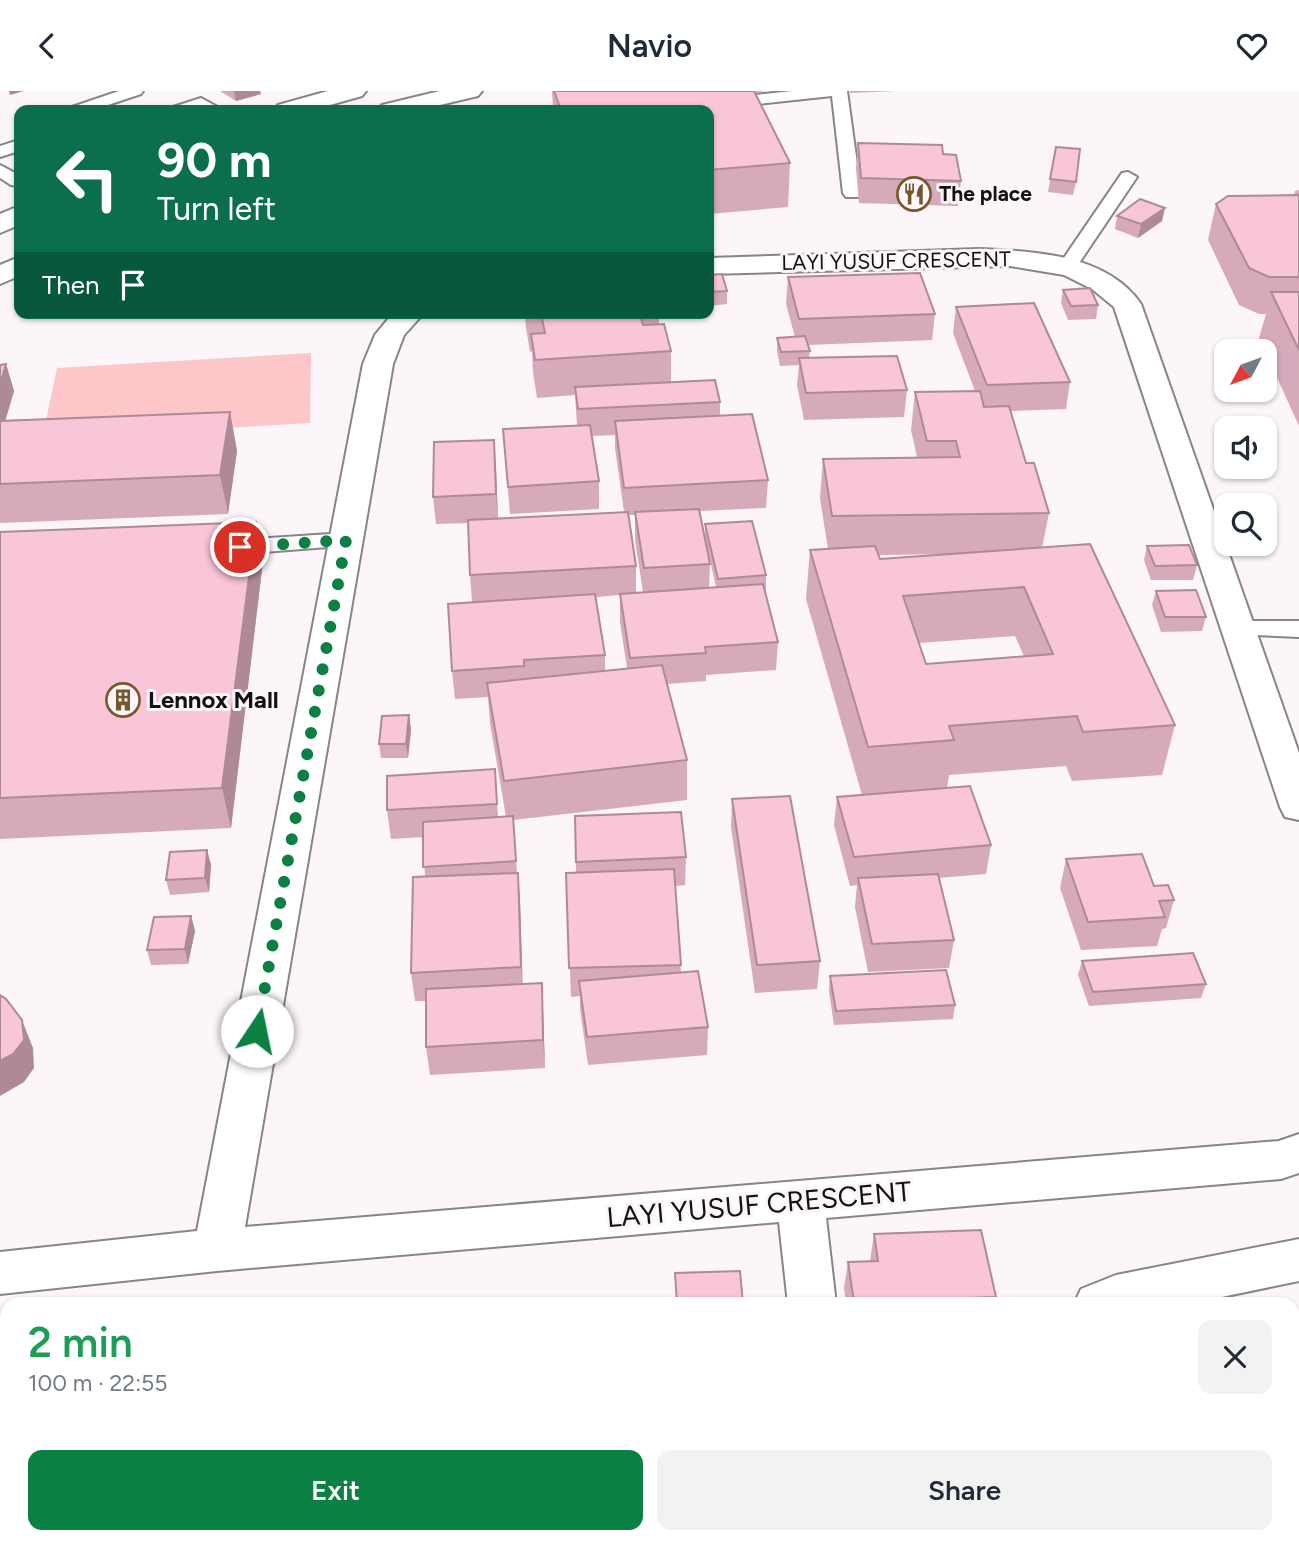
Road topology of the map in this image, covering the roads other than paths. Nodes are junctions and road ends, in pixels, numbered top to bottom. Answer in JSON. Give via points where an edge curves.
{"nodes":[{"id":1,"x":135,"y":91,"type":"edge"},
{"id":2,"x":354,"y":91,"type":"edge"},
{"id":3,"x":470,"y":91,"type":"edge"},
{"id":4,"x":838,"y":91,"type":"edge"},
{"id":5,"x":93,"y":105,"type":"edge"},
{"id":6,"x":304,"y":105,"type":"edge"},
{"id":7,"x":411,"y":105,"type":"edge"},
{"id":8,"x":707,"y":105,"type":"edge"},
{"id":9,"x":1128,"y":177,"type":"dead end"},
{"id":10,"x":852,"y":193,"type":"dead end"},
{"id":11,"x":714,"y":266,"type":"edge"},
{"id":12,"x":1066,"y":268,"type":"junction"},
{"id":13,"x":402,"y":319,"type":"edge"},
{"id":14,"x":346,"y":540,"type":"junction"},
{"id":15,"x":208,"y":549,"type":"edge"},
{"id":16,"x":1238,"y":629,"type":"junction"},
{"id":17,"x":1299,"y":629,"type":"edge"},
{"id":18,"x":1299,"y":807,"type":"edge"},
{"id":19,"x":1299,"y":1153,"type":"edge"},
{"id":20,"x":800,"y":1200,"type":"junction"},
{"id":21,"x":217,"y":1250,"type":"junction"},
{"id":22,"x":1299,"y":1260,"type":"edge"},
{"id":23,"x":0,"y":1273,"type":"edge"},
{"id":24,"x":811,"y":1297,"type":"edge"},
{"id":25,"x":1116,"y":1297,"type":"edge"}],
"edges":[{"from":1,"to":5,"type":"lane"},
{"from":2,"to":6,"type":"street"},
{"from":3,"to":7,"type":"street"},
{"from":4,"to":8,"type":"lane"},
{"from":4,"to":10,"type":"lane"},
{"from":9,"to":12,"type":"lane"},
{"from":11,"to":12,"type":"street","name":"LAYI YUSUF CRESCENT","via":[[979,257],[1022,258]]},
{"from":12,"to":16,"type":"street","name":"LAYI YUSUF CRESCENT","via":[[1101,282],[1127,304]]},
{"from":13,"to":14,"type":"street","via":[[383,344],[378,363]]},
{"from":14,"to":15,"type":"lane"},
{"from":14,"to":21,"type":"street"},
{"from":16,"to":17,"type":"lane"},
{"from":16,"to":18,"type":"street","name":"LAYI YUSUF CRESCENT"},
{"from":19,"to":20,"type":"street","name":"LAYI YUSUF CRESCENT","via":[[1282,1160]]},
{"from":20,"to":21,"type":"street","name":"LAYI YUSUF CRESCENT"},
{"from":20,"to":24,"type":"street"},
{"from":21,"to":23,"type":"street","name":"LAYI YUSUF CRESCENT"},
{"from":22,"to":25,"type":"street"}]}
